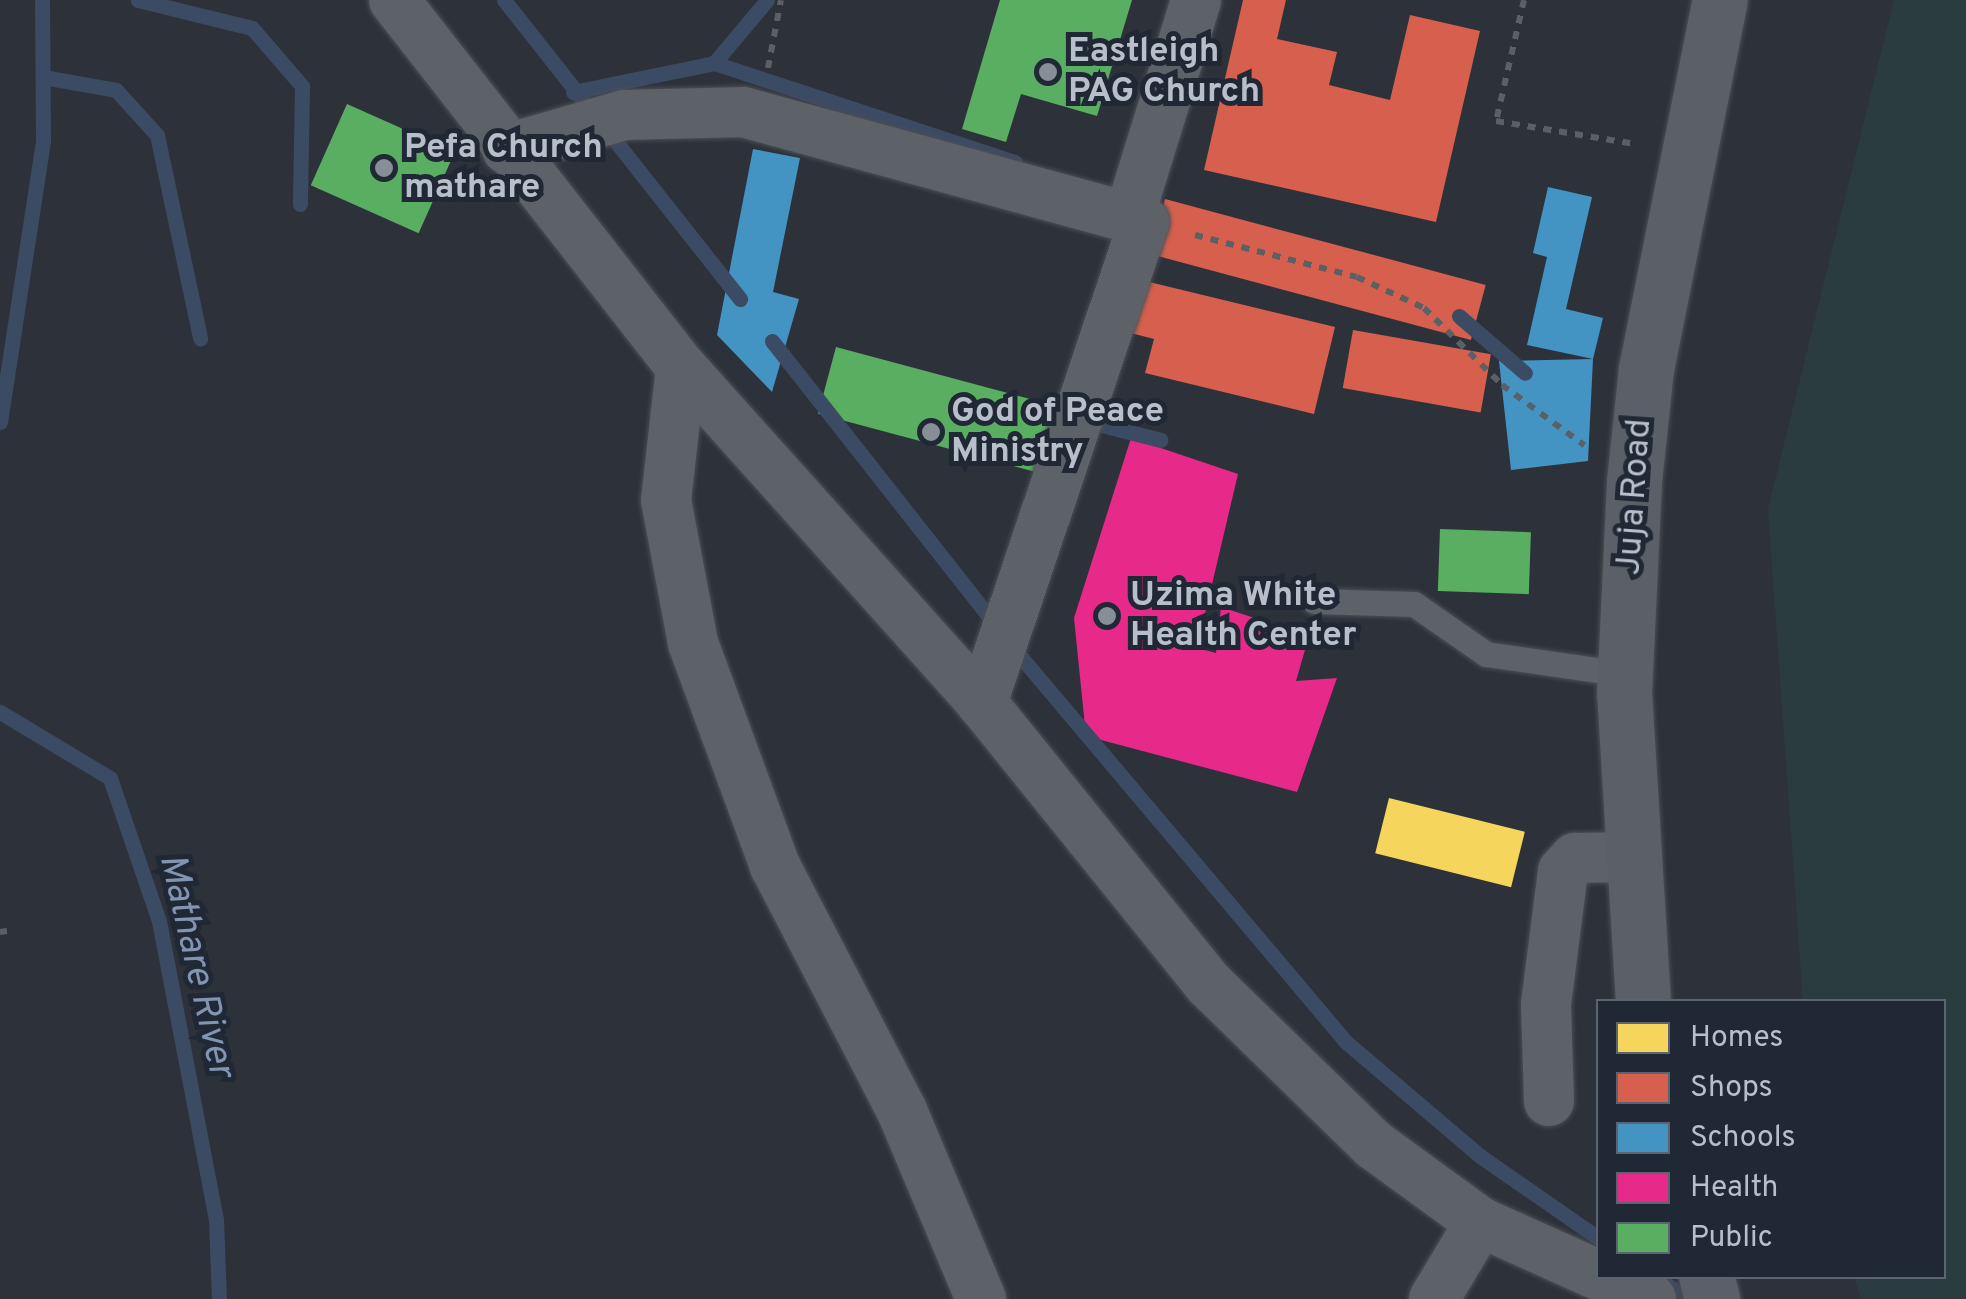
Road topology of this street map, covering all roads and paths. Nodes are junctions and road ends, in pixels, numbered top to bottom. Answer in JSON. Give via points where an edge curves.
{"nodes":[{"id":1,"x":394,"y":0,"type":"edge"},
{"id":2,"x":781,"y":0,"type":"edge"},
{"id":3,"x":1196,"y":0,"type":"edge"},
{"id":4,"x":1524,"y":0,"type":"edge"},
{"id":5,"x":1720,"y":0,"type":"edge"},
{"id":6,"x":763,"y":116,"type":"junction"},
{"id":7,"x":507,"y":149,"type":"junction"},
{"id":8,"x":1690,"y":154,"type":"junction"},
{"id":9,"x":1136,"y":219,"type":"junction"},
{"id":10,"x":681,"y":367,"type":"junction"},
{"id":11,"x":1634,"y":481,"type":"junction"},
{"id":12,"x":1314,"y":601,"type":"dead end"},
{"id":13,"x":1624,"y":674,"type":"junction"},
{"id":14,"x":982,"y":703,"type":"junction"},
{"id":15,"x":1631,"y":857,"type":"junction"},
{"id":16,"x":1643,"y":999,"type":"edge"},
{"id":17,"x":1549,"y":1101,"type":"dead end"},
{"id":18,"x":1480,"y":1222,"type":"junction"},
{"id":19,"x":1596,"y":1274,"type":"edge"},
{"id":20,"x":1607,"y":1279,"type":"edge"},
{"id":21,"x":981,"y":1299,"type":"edge"},
{"id":22,"x":1434,"y":1299,"type":"edge"},
{"id":23,"x":1651,"y":1299,"type":"edge"}],
"edges":[{"from":1,"to":7,"type":"street"},
{"from":2,"to":6,"type":"path"},
{"from":3,"to":9,"type":"street"},
{"from":4,"to":8,"type":"path","via":[[1496,121]]},
{"from":5,"to":8,"type":"main road","name":"Juja Road"},
{"from":6,"to":7,"type":"street","via":[[624,115]]},
{"from":6,"to":9,"type":"street"},
{"from":7,"to":10,"type":"street"},
{"from":8,"to":11,"type":"main road","name":"Juja Road"},
{"from":9,"to":11,"type":"path","via":[[1357,277],[1424,308],[1502,386]]},
{"from":9,"to":14,"type":"street"},
{"from":10,"to":14,"type":"street"},
{"from":10,"to":21,"type":"street","via":[[666,500],[692,643],[775,866],[902,1111]]},
{"from":11,"to":13,"type":"main road","name":"Juja Road"},
{"from":12,"to":13,"type":"lane","via":[[1414,604],[1486,654]]},
{"from":13,"to":15,"type":"main road","name":"Juja Road"},
{"from":14,"to":18,"type":"street","via":[[1220,996],[1374,1144]]},
{"from":15,"to":16,"type":"main road","name":"Juja Road"},
{"from":15,"to":17,"type":"street","via":[[1576,858],[1563,871],[1546,1004]]},
{"from":18,"to":19,"type":"street"},
{"from":18,"to":22,"type":"street"},
{"from":20,"to":23,"type":"street"}]}
